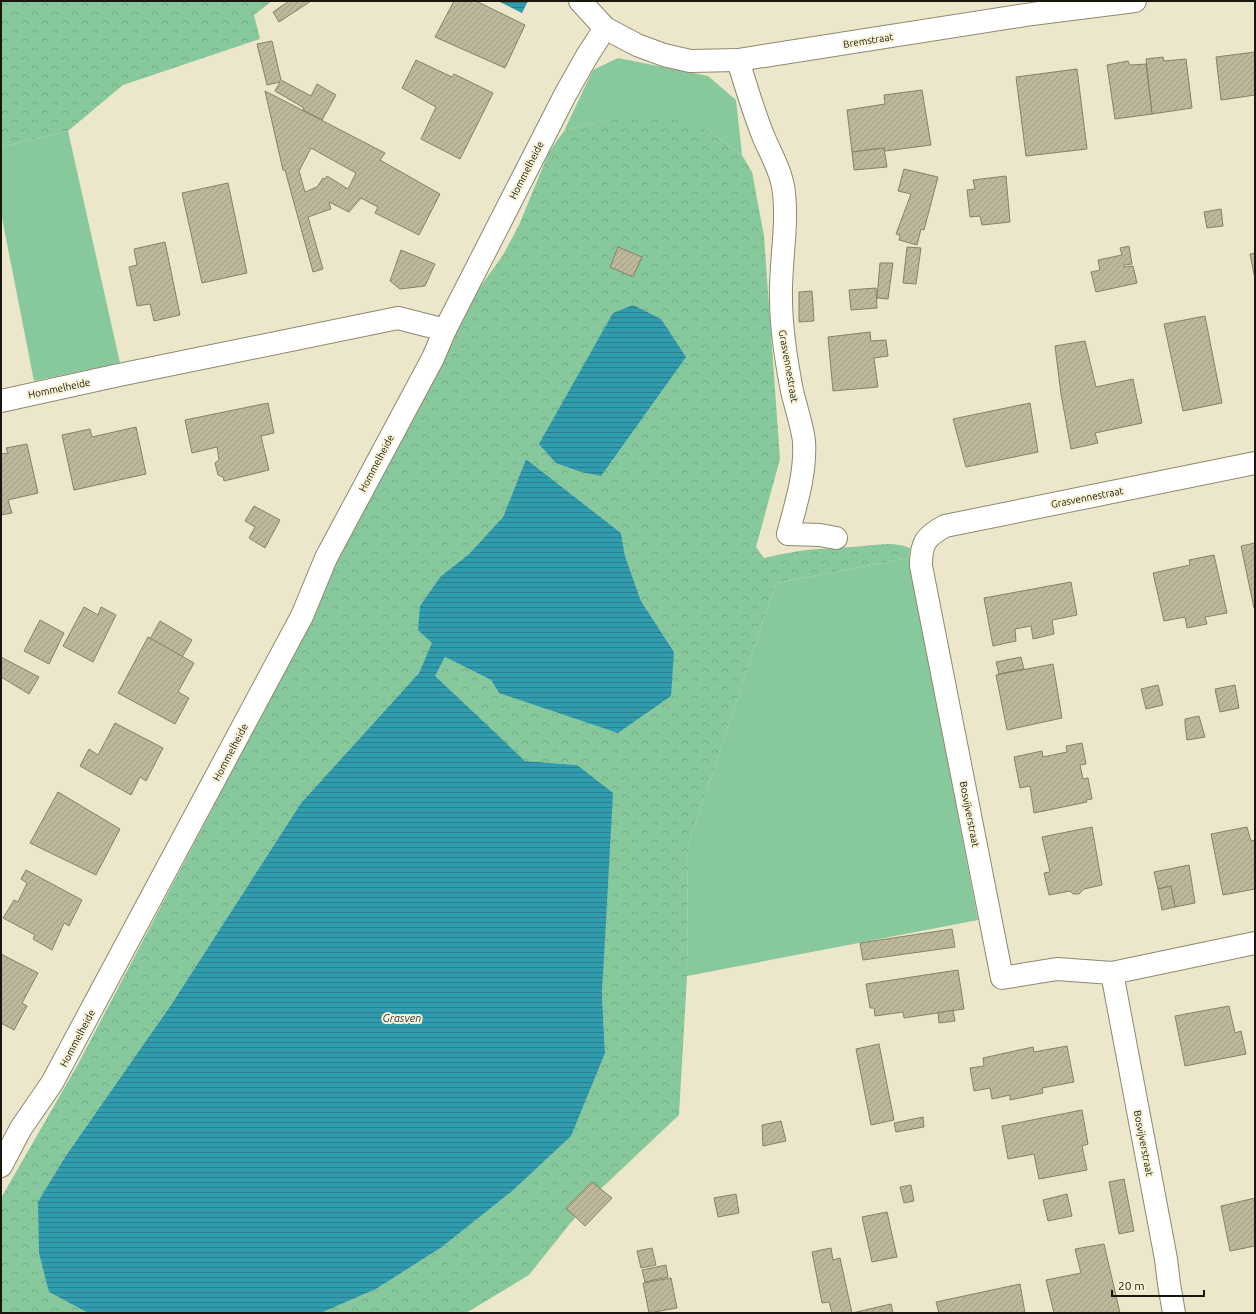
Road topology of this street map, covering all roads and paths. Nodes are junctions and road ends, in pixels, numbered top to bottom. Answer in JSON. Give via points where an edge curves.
{"nodes":[{"id":1,"x":580,"y":1,"type":"edge"},
{"id":2,"x":1135,"y":1,"type":"edge"},
{"id":3,"x":605,"y":28,"type":"junction"},
{"id":4,"x":738,"y":60,"type":"junction"},
{"id":5,"x":445,"y":330,"type":"junction"},
{"id":6,"x":1,"y":401,"type":"edge"},
{"id":7,"x":1255,"y":464,"type":"edge"},
{"id":8,"x":836,"y":538,"type":"dead end"},
{"id":9,"x":924,"y":542,"type":"joint"},
{"id":10,"x":1255,"y":944,"type":"edge"},
{"id":11,"x":1112,"y":973,"type":"junction"},
{"id":12,"x":1,"y":1166,"type":"edge"},
{"id":13,"x":1174,"y":1313,"type":"edge"}],
"edges":[{"from":1,"to":3,"type":"street"},
{"from":2,"to":4,"type":"street","name":"Bremstraat","via":[[1032,14]]},
{"from":3,"to":4,"type":"street","name":"Bremstraat","via":[[637,45],[664,55],[690,61]]},
{"from":3,"to":5,"type":"street","name":"Hommelheide","via":[[564,95]]},
{"from":4,"to":8,"type":"street","name":"Grasvennestraat","via":[[754,112],[783,185],[786,225],[780,297],[782,334],[804,441],[799,491],[788,534]]},
{"from":5,"to":6,"type":"street","name":"Hommelheide","via":[[398,318]]},
{"from":5,"to":12,"type":"street","name":"Hommelheide","via":[[326,558],[302,616],[52,1083],[21,1128]]},
{"from":7,"to":9,"type":"street","name":"Grasvennestraat","via":[[945,526]]},
{"from":9,"to":11,"type":"street","name":"Bosvijverstraat","via":[[921,566],[1002,978],[1057,969]]},
{"from":10,"to":11,"type":"street","name":"Bosvijverstraat"},
{"from":11,"to":13,"type":"street","name":"Bosvijverstraat"}]}
